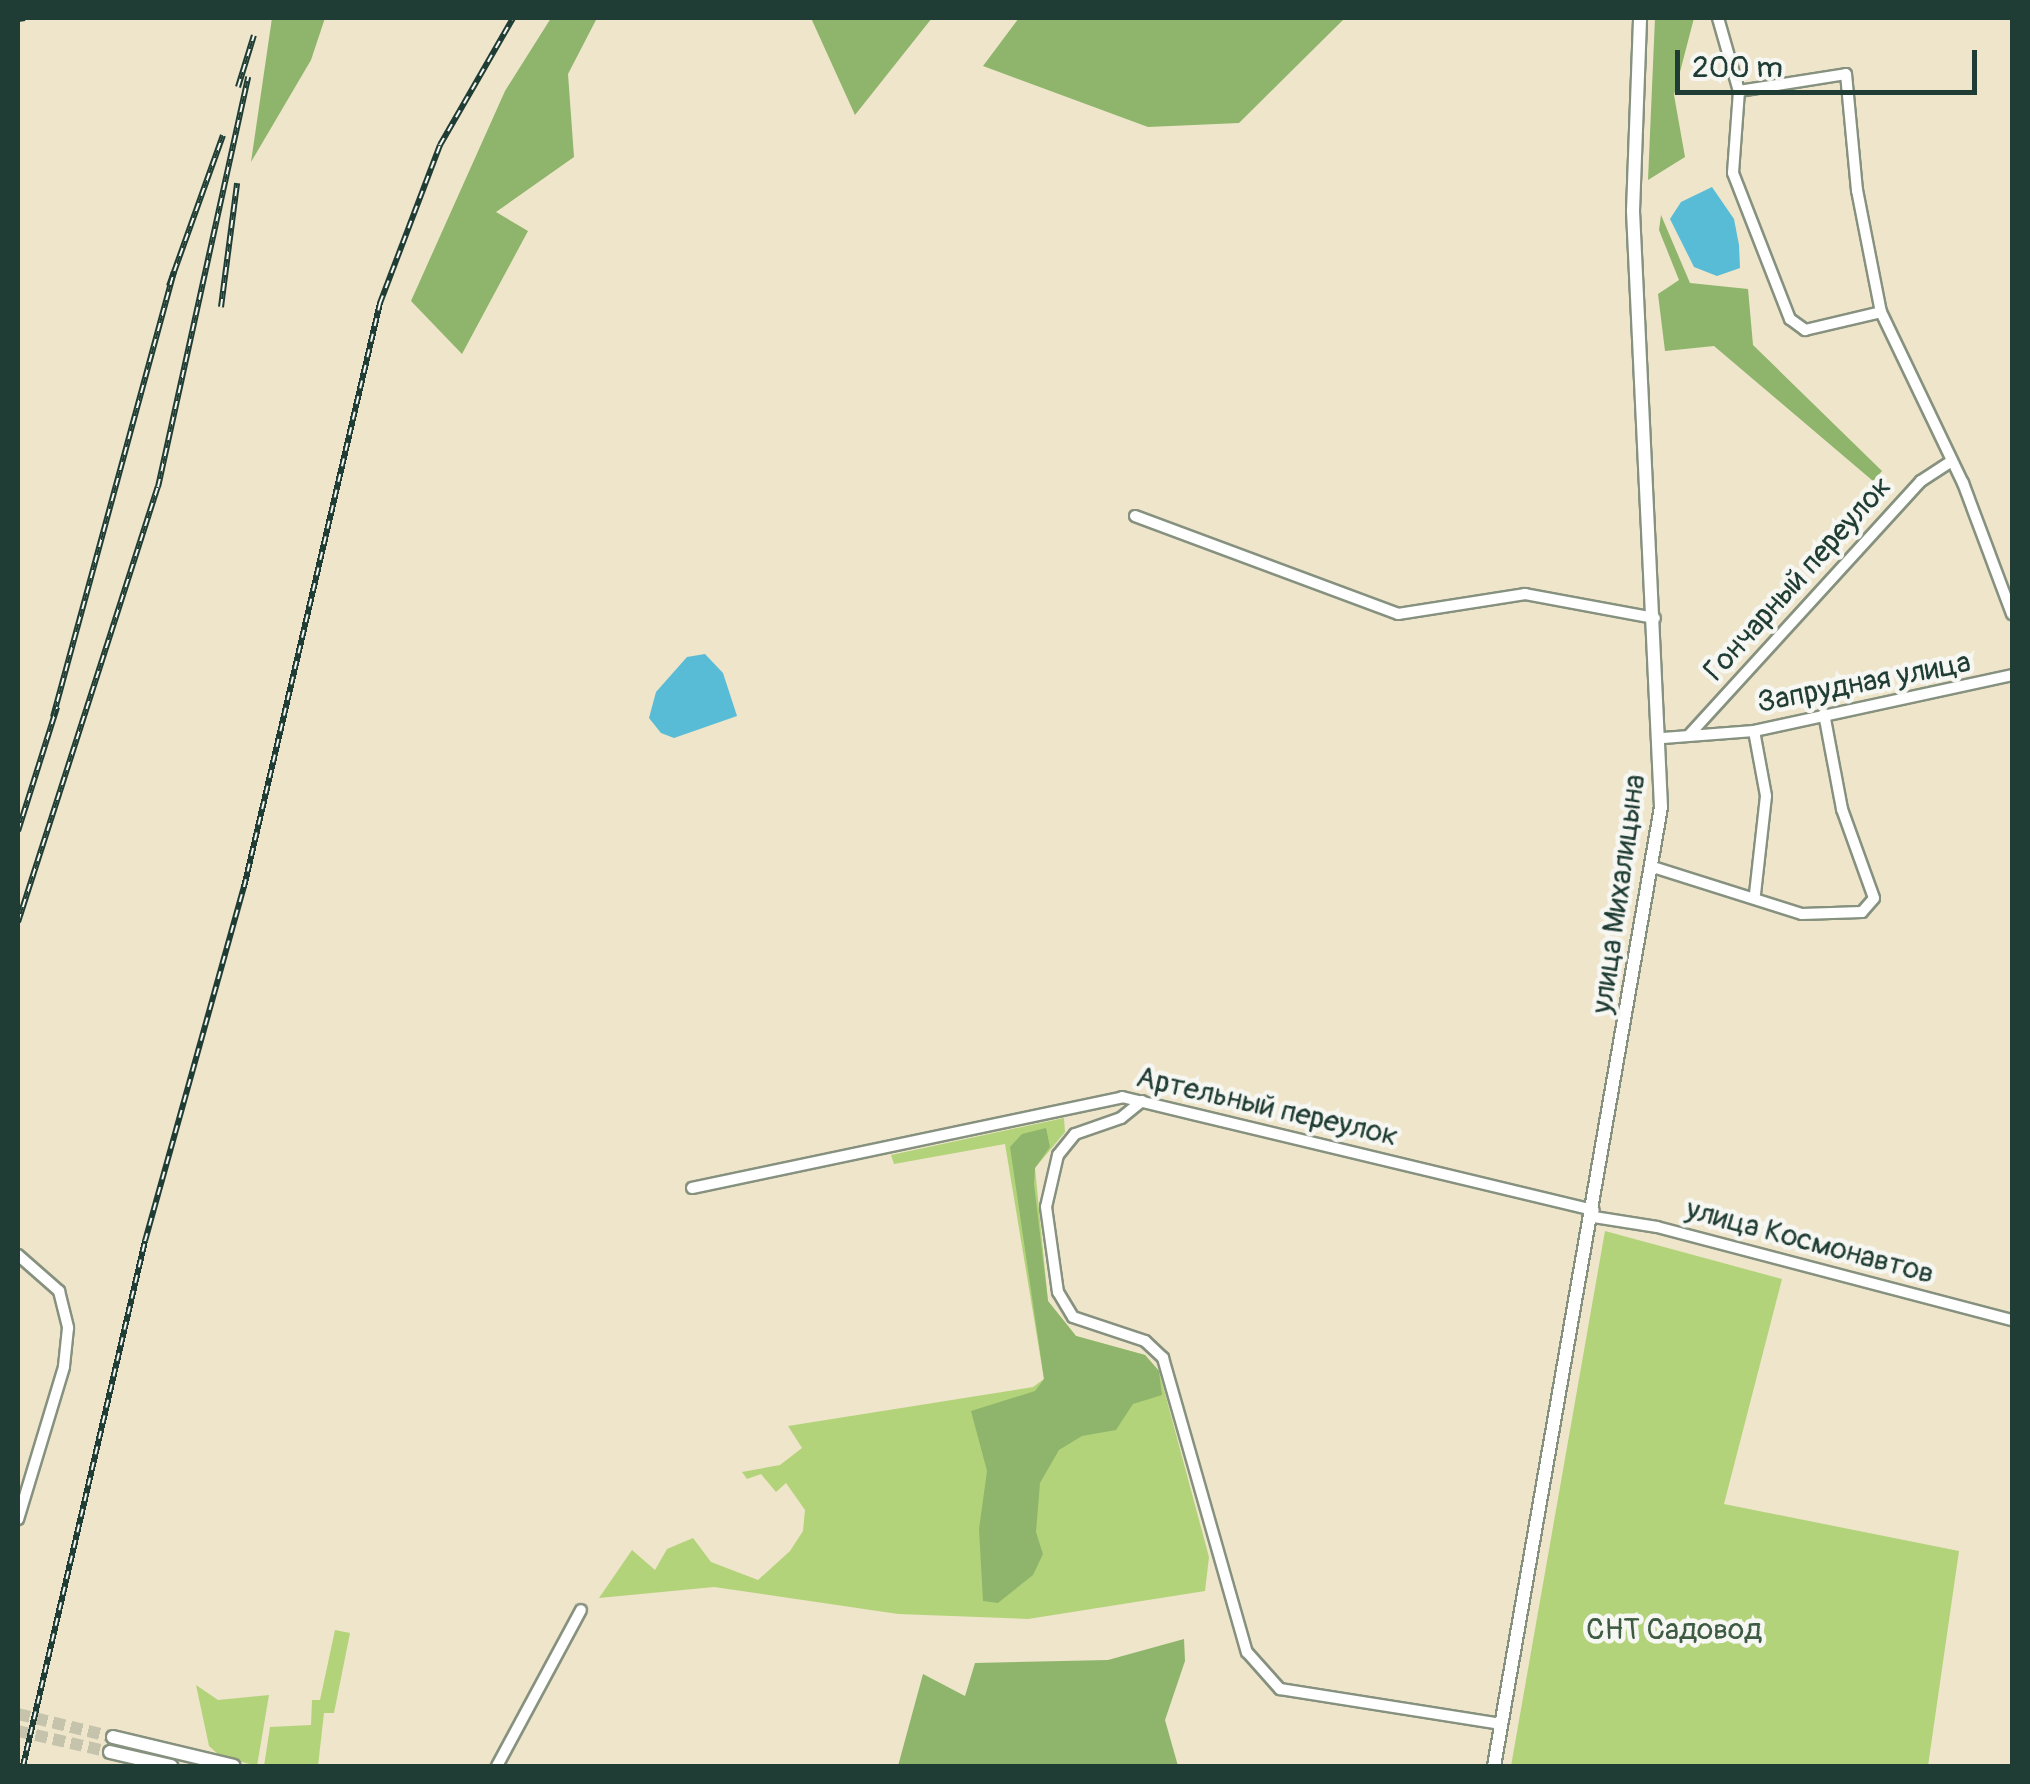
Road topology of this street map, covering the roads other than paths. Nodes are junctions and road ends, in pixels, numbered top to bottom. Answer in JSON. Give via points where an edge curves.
{"nodes":[{"id":1,"x":1640,"y":18,"type":"edge"},
{"id":2,"x":1718,"y":18,"type":"edge"},
{"id":3,"x":1739,"y":91,"type":"junction"},
{"id":4,"x":1882,"y":312,"type":"junction"},
{"id":5,"x":1949,"y":463,"type":"junction"},
{"id":6,"x":1136,"y":516,"type":"dead end"},
{"id":7,"x":2012,"y":614,"type":"edge"},
{"id":8,"x":1656,"y":619,"type":"junction"},
{"id":9,"x":2012,"y":674,"type":"edge"},
{"id":10,"x":1824,"y":714,"type":"junction"},
{"id":11,"x":1754,"y":731,"type":"junction"},
{"id":12,"x":1690,"y":734,"type":"junction"},
{"id":13,"x":1663,"y":738,"type":"junction"},
{"id":14,"x":1653,"y":867,"type":"junction"},
{"id":15,"x":1755,"y":894,"type":"junction"},
{"id":16,"x":1142,"y":1101,"type":"junction"},
{"id":17,"x":692,"y":1188,"type":"dead end"},
{"id":18,"x":1594,"y":1213,"type":"junction"},
{"id":19,"x":18,"y":1255,"type":"edge"},
{"id":20,"x":2012,"y":1320,"type":"edge"},
{"id":21,"x":18,"y":1520,"type":"edge"},
{"id":22,"x":581,"y":1610,"type":"dead end"},
{"id":23,"x":1501,"y":1724,"type":"junction"},
{"id":24,"x":113,"y":1737,"type":"tunnel mouth"},
{"id":25,"x":110,"y":1752,"type":"tunnel mouth"},
{"id":26,"x":171,"y":1766,"type":"edge"},
{"id":27,"x":234,"y":1766,"type":"edge"},
{"id":28,"x":496,"y":1766,"type":"edge"},
{"id":29,"x":1494,"y":1766,"type":"edge"}],
"edges":[{"from":1,"to":8,"type":"main road","name":"улица Михалицына","via":[[1633,230]]},
{"from":2,"to":3,"type":"street"},
{"from":3,"to":4,"type":"street","via":[[1733,173],[1790,319],[1805,330]]},
{"from":3,"to":4,"type":"street","via":[[1846,74],[1856,190]]},
{"from":4,"to":5,"type":"street"},
{"from":5,"to":7,"type":"street","via":[[1963,483]]},
{"from":5,"to":12,"type":"street","name":"Гончарный переулок","via":[[1921,482]]},
{"from":6,"to":8,"type":"street","via":[[1398,614],[1526,594]]},
{"from":8,"to":13,"type":"main road","name":"улица Михалицына"},
{"from":9,"to":10,"type":"street","name":"Запрудная улица"},
{"from":10,"to":11,"type":"street","name":"Запрудная улица"},
{"from":10,"to":15,"type":"street","via":[[1842,809],[1874,898],[1862,912],[1802,914]]},
{"from":11,"to":12,"type":"street","name":"Запрудная улица"},
{"from":11,"to":15,"type":"street","via":[[1766,796]]},
{"from":12,"to":13,"type":"street","name":"Запрудная улица"},
{"from":13,"to":14,"type":"main road","name":"улица Михалицына"},
{"from":14,"to":15,"type":"street"},
{"from":14,"to":18,"type":"main road","name":"улица Михалицына"},
{"from":16,"to":17,"type":"street","name":"Артельный переулок","via":[[1122,1096]]},
{"from":16,"to":18,"type":"street","name":"Артельный переулок"},
{"from":16,"to":23,"type":"street","via":[[1121,1118],[1075,1134],[1058,1155],[1046,1207],[1061,1301],[1084,1323],[1145,1341],[1163,1358],[1229,1604],[1261,1675],[1280,1688]]},
{"from":18,"to":20,"type":"street","name":"улица Космонавтов"},
{"from":18,"to":23,"type":"main road","name":"улица Михалицына"},
{"from":19,"to":21,"type":"street","via":[[60,1291],[68,1328],[64,1367]]},
{"from":22,"to":28,"type":"street"},
{"from":23,"to":29,"type":"main road","name":"улица Михалицына"},
{"from":24,"to":27,"type":"main road"},
{"from":25,"to":26,"type":"main road"}]}
